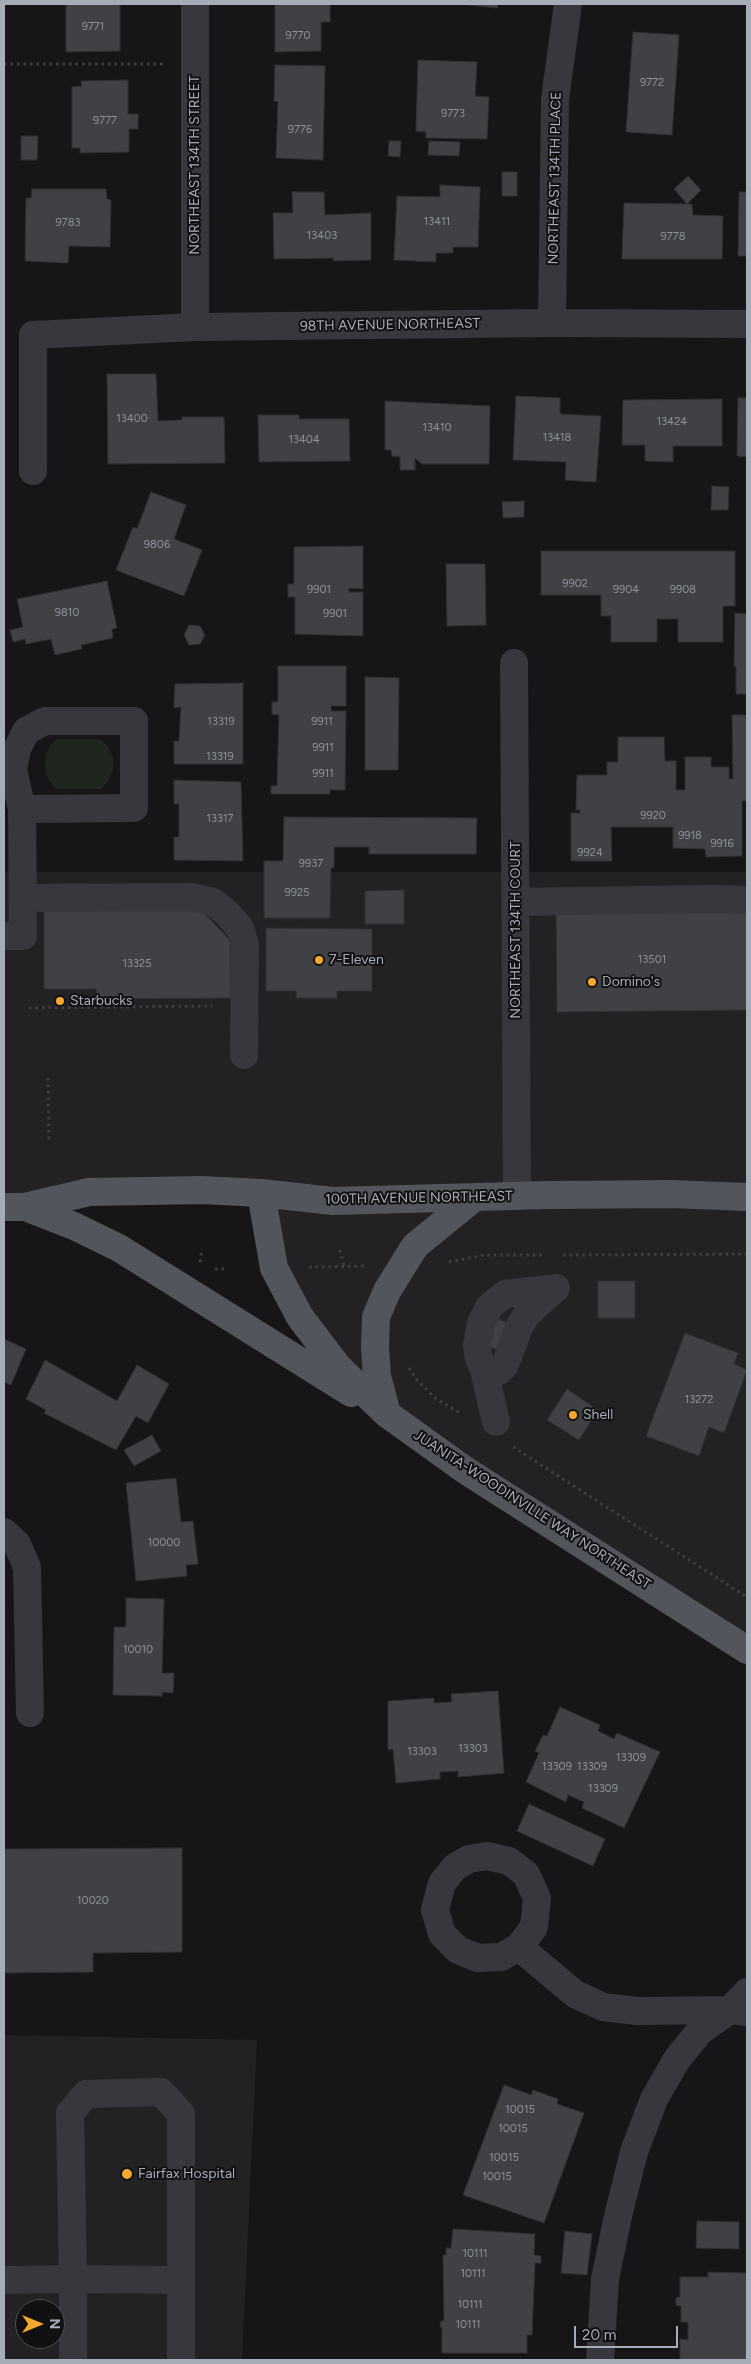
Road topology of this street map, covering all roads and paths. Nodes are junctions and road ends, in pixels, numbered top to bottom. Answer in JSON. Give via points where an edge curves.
{"nodes":[{"id":1,"x":195,"y":4,"type":"edge"},
{"id":2,"x":568,"y":4,"type":"edge"},
{"id":3,"x":4,"y":64,"type":"edge"},
{"id":4,"x":195,"y":64,"type":"junction"},
{"id":5,"x":552,"y":323,"type":"junction"},
{"id":6,"x":747,"y":324,"type":"edge"},
{"id":7,"x":195,"y":327,"type":"junction"},
{"id":8,"x":33,"y":471,"type":"dead end"},
{"id":9,"x":514,"y":663,"type":"dead end"},
{"id":10,"x":22,"y":809,"type":"junction"},
{"id":11,"x":23,"y":898,"type":"junction"},
{"id":12,"x":747,"y":900,"type":"edge"},
{"id":13,"x":516,"y":902,"type":"junction"},
{"id":14,"x":4,"y":936,"type":"edge"},
{"id":15,"x":213,"y":1006,"type":"dead end"},
{"id":16,"x":29,"y":1008,"type":"dead end"},
{"id":17,"x":244,"y":1055,"type":"dead end"},
{"id":18,"x":48,"y":1078,"type":"dead end"},
{"id":19,"x":49,"y":1140,"type":"dead end"},
{"id":20,"x":261,"y":1193,"type":"junction"},
{"id":21,"x":517,"y":1196,"type":"junction"},
{"id":22,"x":476,"y":1197,"type":"junction"},
{"id":23,"x":747,"y":1197,"type":"edge"},
{"id":24,"x":14,"y":1207,"type":"edge"},
{"id":25,"x":340,"y":1250,"type":"dead end"},
{"id":26,"x":747,"y":1254,"type":"edge"},
{"id":27,"x":562,"y":1255,"type":"dead end"},
{"id":28,"x":543,"y":1256,"type":"dead end"},
{"id":29,"x":445,"y":1263,"type":"dead end"},
{"id":30,"x":344,"y":1266,"type":"junction"},
{"id":31,"x":368,"y":1266,"type":"dead end"},
{"id":32,"x":308,"y":1267,"type":"dead end"},
{"id":33,"x":408,"y":1366,"type":"dead end"},
{"id":34,"x":484,"y":1370,"type":"dead end"},
{"id":35,"x":387,"y":1414,"type":"junction"},
{"id":36,"x":467,"y":1418,"type":"dead end"},
{"id":37,"x":501,"y":1432,"type":"joint"},
{"id":38,"x":4,"y":1532,"type":"edge"},
{"id":39,"x":747,"y":1597,"type":"edge"},
{"id":40,"x":747,"y":1650,"type":"edge"},
{"id":41,"x":30,"y":1713,"type":"dead end"},
{"id":42,"x":519,"y":1947,"type":"dead end"},
{"id":43,"x":742,"y":2005,"type":"edge"},
{"id":44,"x":73,"y":2279,"type":"junction"},
{"id":45,"x":4,"y":2280,"type":"edge"},
{"id":46,"x":180,"y":2280,"type":"junction"},
{"id":47,"x":72,"y":2360,"type":"edge"},
{"id":48,"x":181,"y":2360,"type":"edge"},
{"id":49,"x":600,"y":2360,"type":"edge"}],
"edges":[{"from":1,"to":4,"type":"street","name":"NORTHEAST 134TH STREET"},
{"from":2,"to":5,"type":"street","name":"NORTHEAST 134TH PLACE","via":[[555,99]]},
{"from":3,"to":4,"type":"path"},
{"from":4,"to":7,"type":"street","name":"NORTHEAST 134TH STREET"},
{"from":5,"to":6,"type":"street","name":"98TH AVENUE NORTHEAST"},
{"from":5,"to":7,"type":"street","name":"98TH AVENUE NORTHEAST"},
{"from":7,"to":8,"type":"street","name":"98TH AVENUE NORTHEAST","via":[[33,335]]},
{"from":9,"to":13,"type":"street","name":"NORTHEAST 134TH COURT"},
{"from":10,"to":10,"type":"street","via":[[13,770],[16,749],[26,731],[45,721],[134,721],[134,808]]},
{"from":10,"to":11,"type":"street"},
{"from":11,"to":14,"type":"street","via":[[23,936]]},
{"from":11,"to":17,"type":"street","via":[[193,897],[213,902],[240,928],[245,945]]},
{"from":12,"to":13,"type":"street"},
{"from":13,"to":21,"type":"street","name":"NORTHEAST 134TH COURT"},
{"from":15,"to":16,"type":"path"},
{"from":18,"to":19,"type":"path"},
{"from":20,"to":22,"type":"main road","name":"100TH AVENUE NORTHEAST","via":[[333,1201]]},
{"from":20,"to":24,"type":"main road","name":"100TH AVENUE NORTHEAST","via":[[202,1190],[89,1192]]},
{"from":20,"to":35,"type":"main road","name":"JUANITA-WOODINVILLE WAY NORTHEAST","via":[[274,1268],[300,1317],[338,1367]]},
{"from":21,"to":22,"type":"main road","name":"100TH AVENUE NORTHEAST"},
{"from":21,"to":23,"type":"main road","name":"100TH AVENUE NORTHEAST","via":[[671,1194]]},
{"from":22,"to":35,"type":"main road","via":[[415,1246],[386,1291],[376,1317],[375,1348],[377,1376]]},
{"from":24,"to":35,"type":"main road","via":[[74,1226],[119,1248]]},
{"from":25,"to":30,"type":"path"},
{"from":26,"to":27,"type":"path"},
{"from":28,"to":29,"type":"path","via":[[466,1257]]},
{"from":30,"to":31,"type":"path"},
{"from":30,"to":32,"type":"path"},
{"from":33,"to":36,"type":"path","via":[[436,1399]]},
{"from":34,"to":37,"type":"street"},
{"from":35,"to":40,"type":"main road","name":"JUANITA-WOODINVILLE WAY NORTHEAST","via":[[465,1470]]},
{"from":37,"to":39,"type":"path"},
{"from":38,"to":41,"type":"street","via":[[16,1544],[27,1567]]},
{"from":42,"to":43,"type":"street","via":[[575,1994],[603,2007],[637,2012]]},
{"from":43,"to":49,"type":"street","via":[[700,2031],[677,2060],[651,2108],[634,2152],[607,2270]]},
{"from":44,"to":45,"type":"street"},
{"from":44,"to":46,"type":"street"},
{"from":44,"to":46,"type":"street","via":[[70,2113],[86,2094],[161,2092],[181,2114]]},
{"from":44,"to":47,"type":"street"},
{"from":46,"to":48,"type":"street"}]}
